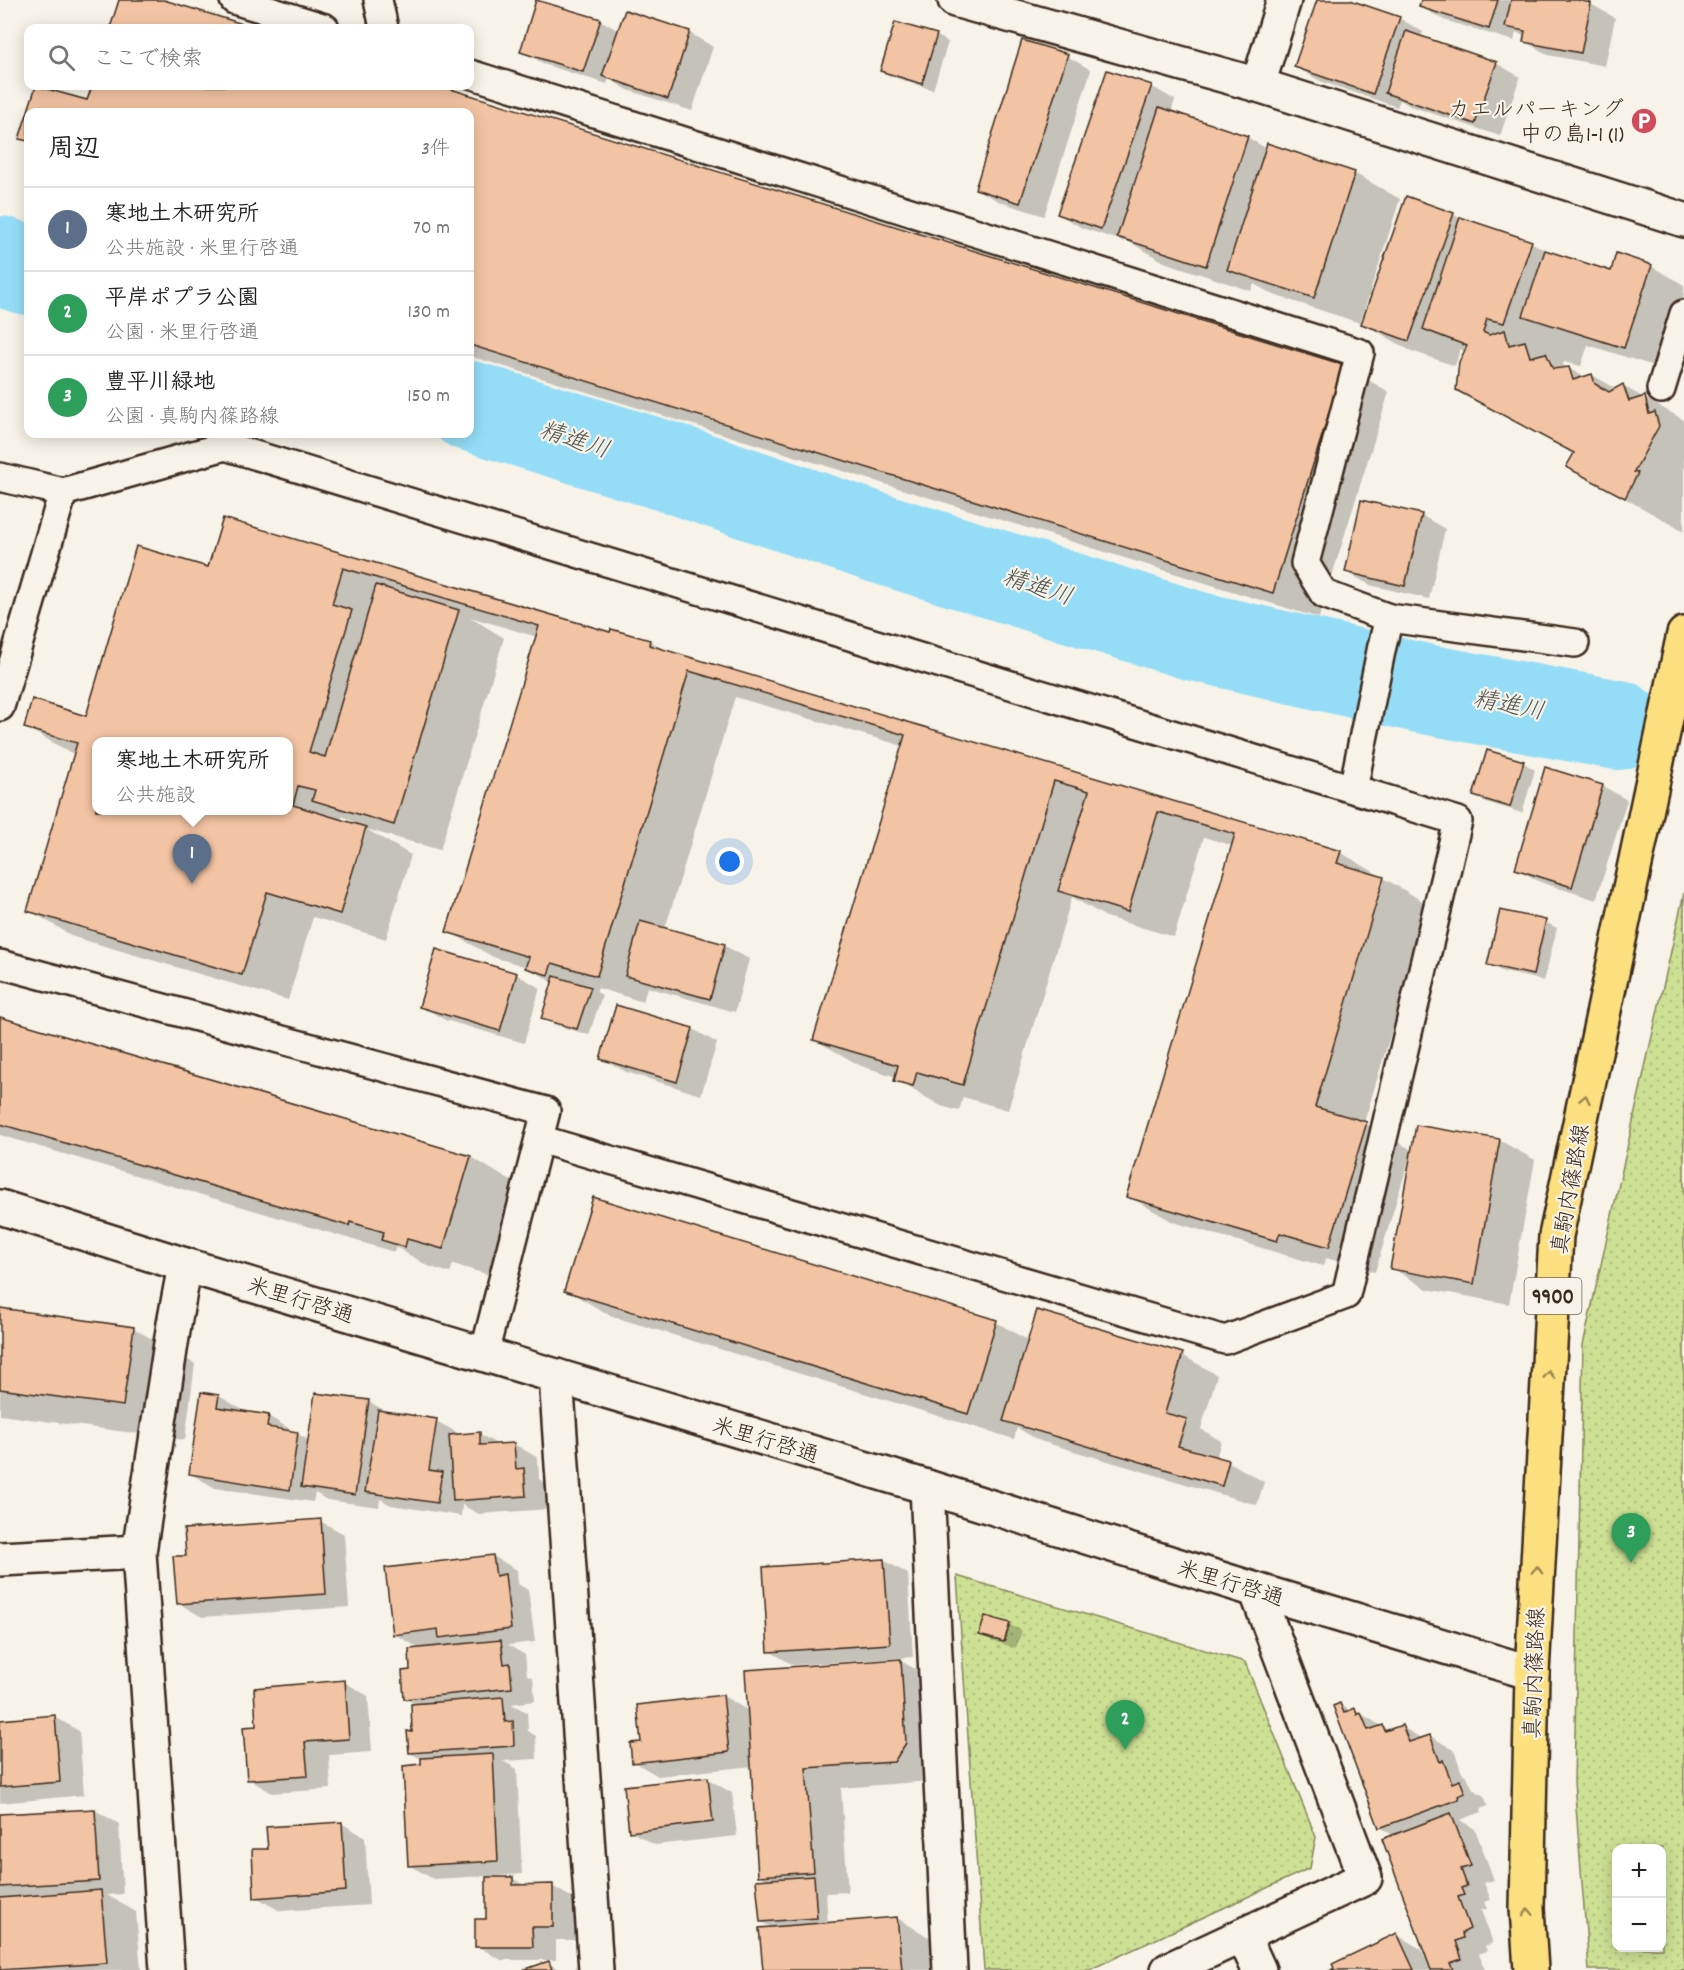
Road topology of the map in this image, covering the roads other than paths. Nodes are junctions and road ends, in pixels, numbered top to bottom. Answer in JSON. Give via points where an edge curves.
{"nodes":[{"id":1,"x":234,"y":0,"type":"edge"},
{"id":2,"x":378,"y":0,"type":"edge"},
{"id":3,"x":955,"y":0,"type":"edge"},
{"id":4,"x":1284,"y":0,"type":"edge"},
{"id":5,"x":312,"y":24,"type":"edge"},
{"id":6,"x":383,"y":24,"type":"edge"},
{"id":7,"x":474,"y":75,"type":"edge"},
{"id":8,"x":1258,"y":85,"type":"junction"},
{"id":9,"x":1684,"y":220,"type":"edge"},
{"id":10,"x":1684,"y":314,"type":"edge"},
{"id":11,"x":1661,"y":389,"type":"dead end"},
{"id":12,"x":0,"y":477,"type":"edge"},
{"id":13,"x":63,"y":492,"type":"junction"},
{"id":14,"x":1389,"y":618,"type":"junction"},
{"id":15,"x":1684,"y":634,"type":"edge"},
{"id":16,"x":1575,"y":643,"type":"dead end"},
{"id":17,"x":0,"y":707,"type":"edge"},
{"id":18,"x":1353,"y":789,"type":"junction"},
{"id":19,"x":0,"y":964,"type":"edge"},
{"id":20,"x":539,"y":1139,"type":"junction"},
{"id":21,"x":0,"y":1207,"type":"edge"},
{"id":22,"x":184,"y":1265,"type":"junction"},
{"id":23,"x":484,"y":1354,"type":"junction"},
{"id":24,"x":556,"y":1376,"type":"junction"},
{"id":25,"x":927,"y":1487,"type":"junction"},
{"id":26,"x":139,"y":1552,"type":"junction"},
{"id":27,"x":0,"y":1559,"type":"edge"},
{"id":28,"x":1256,"y":1590,"type":"junction"},
{"id":29,"x":1532,"y":1672,"type":"junction"},
{"id":30,"x":1243,"y":1935,"type":"junction"},
{"id":31,"x":167,"y":1970,"type":"edge"},
{"id":32,"x":596,"y":1970,"type":"edge"},
{"id":33,"x":950,"y":1970,"type":"edge"},
{"id":34,"x":1168,"y":1970,"type":"edge"},
{"id":35,"x":1259,"y":1970,"type":"edge"},
{"id":36,"x":1531,"y":1970,"type":"edge"}],
"edges":[{"from":1,"to":5,"type":"lane"},
{"from":2,"to":6,"type":"lane"},
{"from":3,"to":8,"type":"street"},
{"from":4,"to":8,"type":"street"},
{"from":7,"to":14,"type":"lane","via":[[1360,353],[1305,563],[1324,594]]},
{"from":8,"to":9,"type":"street"},
{"from":10,"to":11,"type":"lane"},
{"from":12,"to":13,"type":"lane"},
{"from":13,"to":17,"type":"lane"},
{"from":13,"to":18,"type":"lane","via":[[225,446]]},
{"from":14,"to":16,"type":"lane"},
{"from":14,"to":18,"type":"lane"},
{"from":29,"to":15,"type":"main road","name":"真駒内篠路線","number":"9900","one_way":true,"via":[[1556,1236]]},
{"from":18,"to":20,"type":"lane","via":[[1458,820],[1346,1295],[1225,1340]]},
{"from":19,"to":20,"type":"lane","via":[[546,1111]]},
{"from":20,"to":23,"type":"lane"},
{"from":21,"to":22,"type":"street","name":"米里行啓通"},
{"from":22,"to":23,"type":"street","name":"米里行啓通"},
{"from":22,"to":26,"type":"street"},
{"from":23,"to":24,"type":"street","name":"米里行啓通"},
{"from":24,"to":25,"type":"street","name":"米里行啓通"},
{"from":24,"to":32,"type":"street"},
{"from":25,"to":28,"type":"street","name":"米里行啓通"},
{"from":25,"to":33,"type":"street"},
{"from":26,"to":27,"type":"street"},
{"from":26,"to":31,"type":"street"},
{"from":28,"to":29,"type":"street","name":"米里行啓通"},
{"from":28,"to":30,"type":"street","via":[[1365,1878]]},
{"from":36,"to":29,"type":"main road","name":"真駒内篠路線","number":"9900","one_way":true,"via":[[1527,1908]]},
{"from":30,"to":34,"type":"street"},
{"from":30,"to":35,"type":"street"}]}
